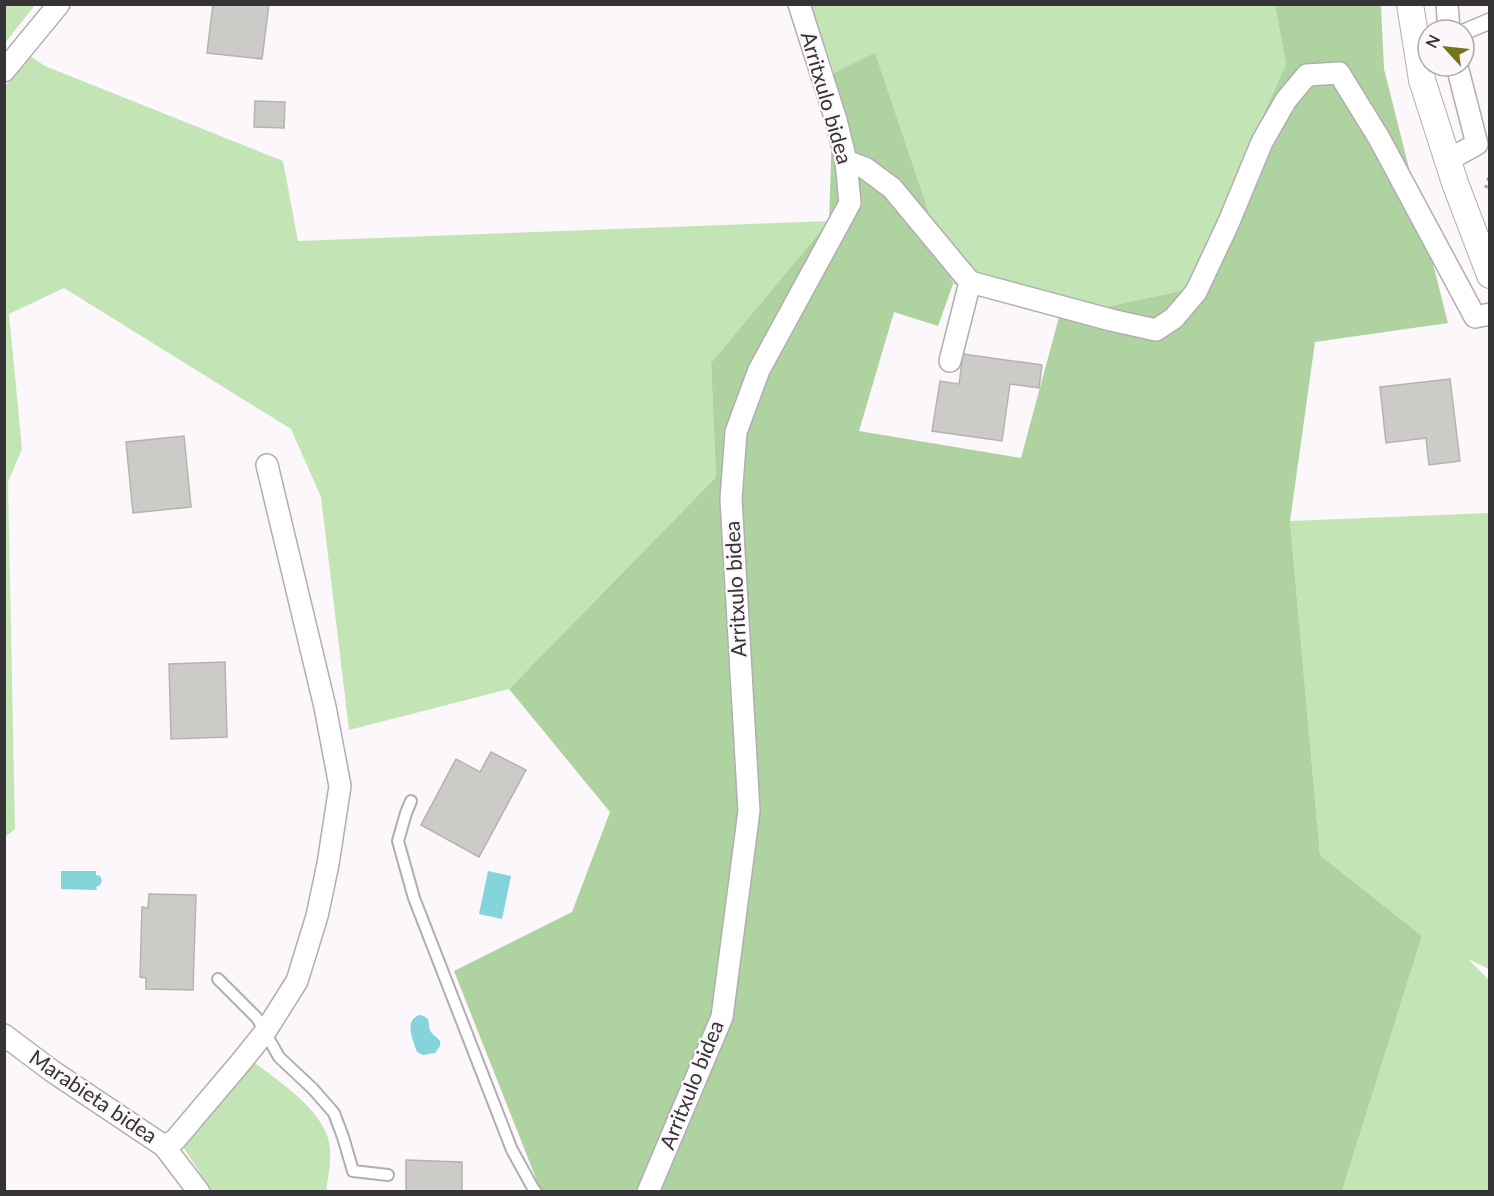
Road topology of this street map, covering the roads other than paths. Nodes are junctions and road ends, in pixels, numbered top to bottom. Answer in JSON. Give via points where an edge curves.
{"nodes":[{"id":1,"x":59,"y":4,"type":"edge"},
{"id":2,"x":799,"y":4,"type":"edge"},
{"id":3,"x":1410,"y":4,"type":"edge"},
{"id":4,"x":1490,"y":21,"type":"edge"},
{"id":5,"x":1476,"y":27,"type":"edge"},
{"id":6,"x":4,"y":71,"type":"edge"},
{"id":7,"x":1461,"y":78,"type":"edge"},
{"id":8,"x":1483,"y":138,"type":"edge"},
{"id":9,"x":1448,"y":160,"type":"junction"},
{"id":10,"x":846,"y":161,"type":"junction"},
{"id":11,"x":1490,"y":275,"type":"edge"},
{"id":12,"x":970,"y":282,"type":"junction"},
{"id":13,"x":1490,"y":315,"type":"edge"},
{"id":14,"x":950,"y":361,"type":"dead end"},
{"id":15,"x":267,"y":465,"type":"dead end"},
{"id":16,"x":411,"y":801,"type":"dead end"},
{"id":17,"x":218,"y":979,"type":"dead end"},
{"id":18,"x":265,"y":1032,"type":"junction"},
{"id":19,"x":4,"y":1035,"type":"edge"},
{"id":20,"x":164,"y":1146,"type":"junction"},
{"id":21,"x":388,"y":1175,"type":"dead end"},
{"id":22,"x":199,"y":1191,"type":"edge"},
{"id":23,"x":537,"y":1191,"type":"edge"},
{"id":24,"x":648,"y":1191,"type":"edge"}],
"edges":[{"from":1,"to":6,"type":"street"},
{"from":2,"to":10,"type":"street","name":"Arritxulo bidea"},
{"from":3,"to":9,"type":"street","via":[[1422,80]]},
{"from":4,"to":5,"type":"street"},
{"from":7,"to":8,"type":"street"},
{"from":8,"to":9,"type":"street"},
{"from":9,"to":11,"type":"street"},
{"from":10,"to":12,"type":"street","via":[[865,168],[892,188]]},
{"from":10,"to":24,"type":"street","name":"Arritxulo bidea","via":[[850,203],[759,370],[736,432],[731,499],[749,811],[722,1017]]},
{"from":12,"to":13,"type":"street","via":[[1156,330],[1174,318],[1196,292],[1262,142],[1286,100],[1307,75],[1339,73],[1379,138],[1474,317]]},
{"from":12,"to":14,"type":"street"},
{"from":15,"to":18,"type":"street","via":[[340,786],[317,916],[297,981]]},
{"from":16,"to":23,"type":"lane","via":[[398,841],[414,898],[513,1150]]},
{"from":17,"to":18,"type":"lane","via":[[257,1018]]},
{"from":18,"to":20,"type":"street","via":[[175,1140]]},
{"from":18,"to":21,"type":"lane","via":[[279,1057],[334,1113],[353,1171]]},
{"from":19,"to":20,"type":"street","name":"Marabieta bidea"},
{"from":20,"to":22,"type":"street","name":"Marabieta bidea"}]}
